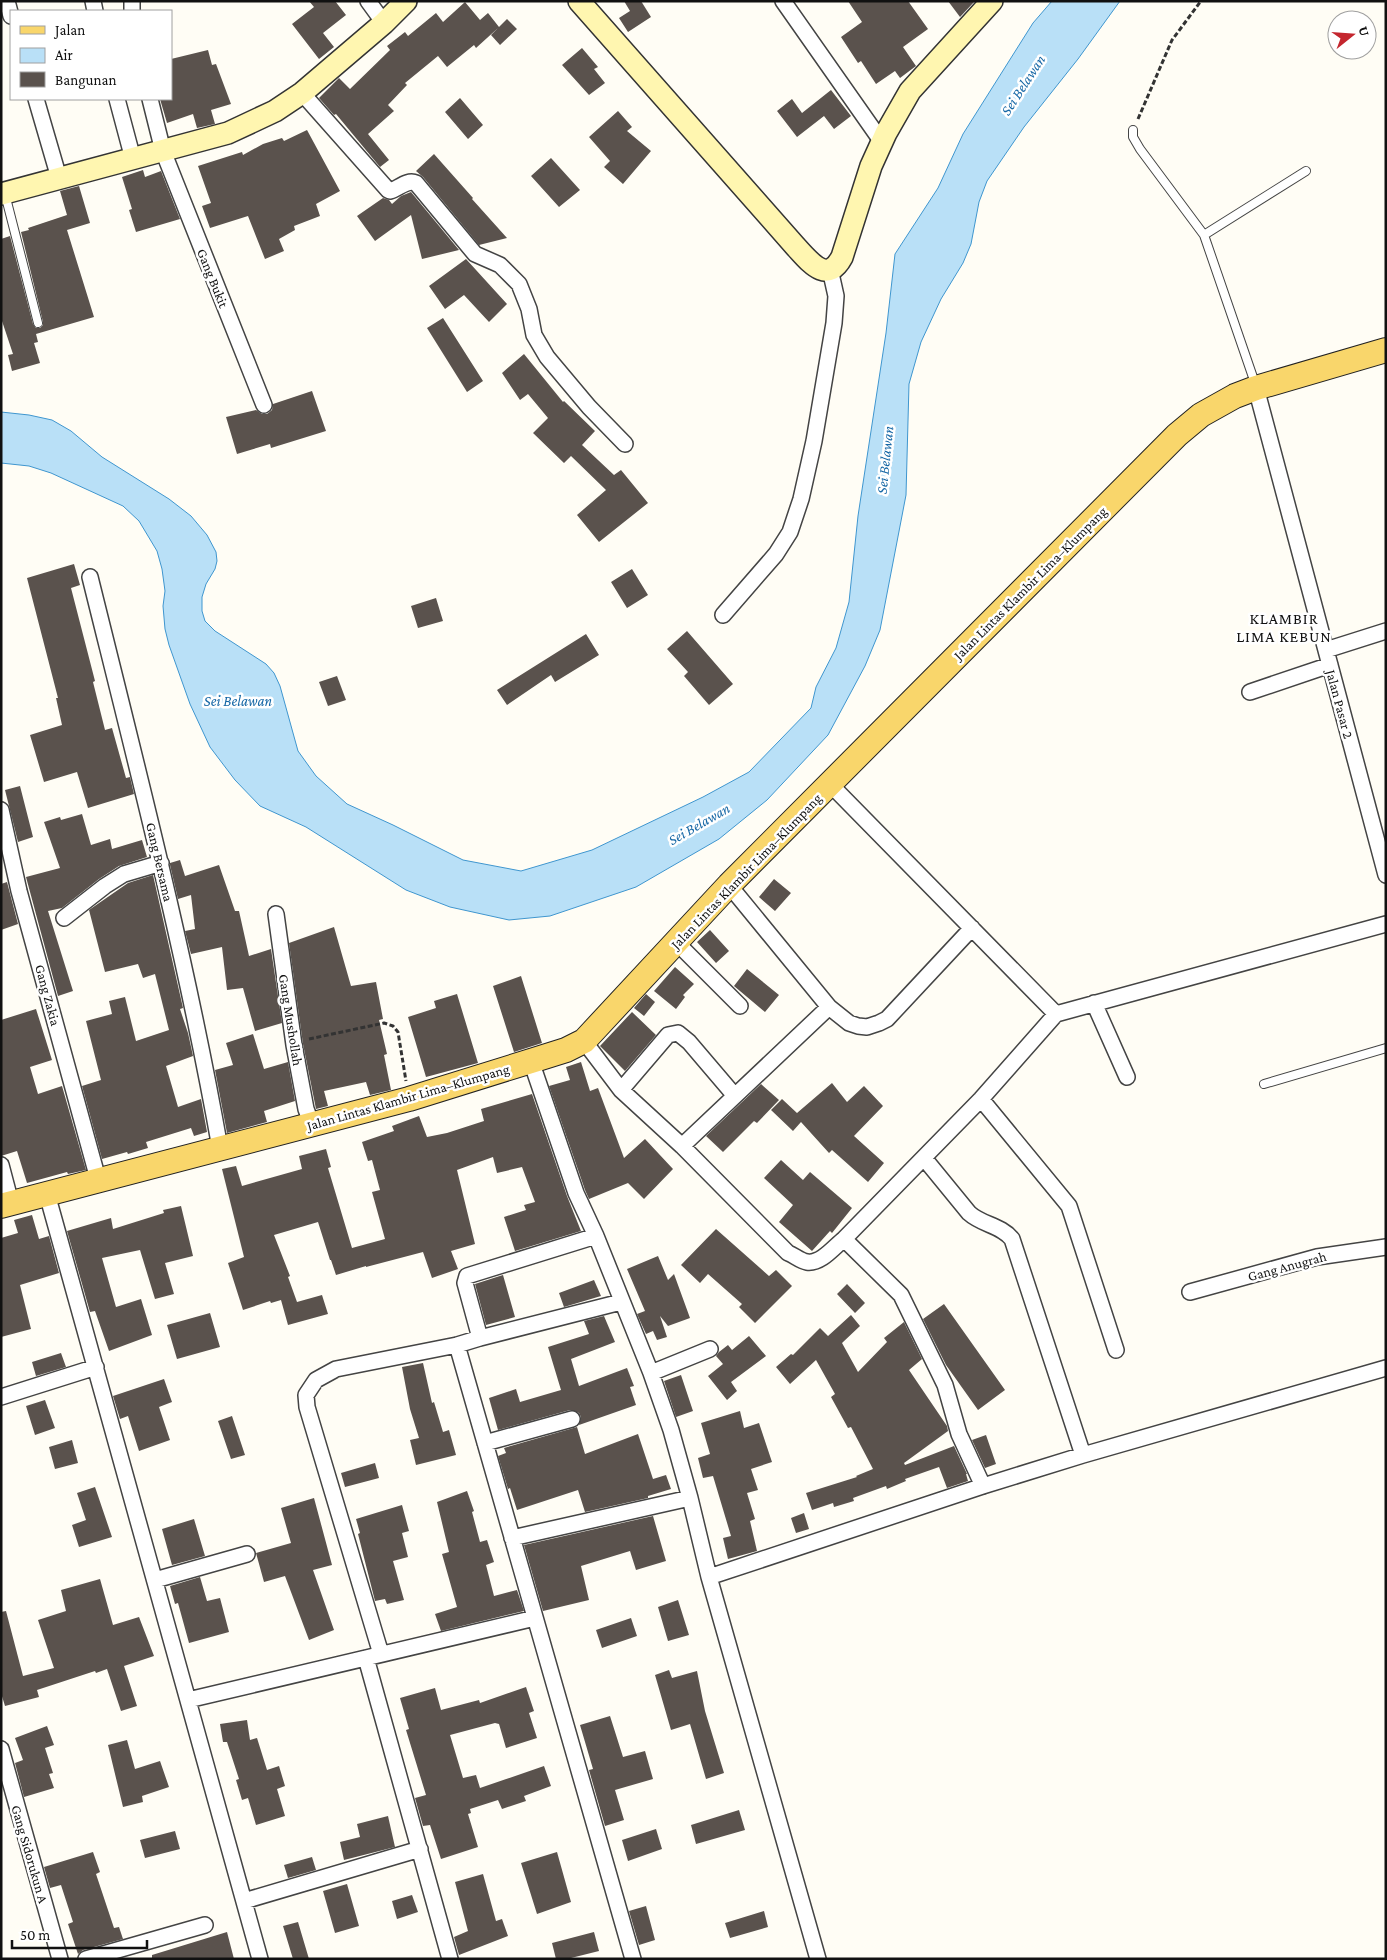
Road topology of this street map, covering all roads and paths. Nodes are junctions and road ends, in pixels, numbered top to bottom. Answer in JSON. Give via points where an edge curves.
{"nodes":[{"id":1,"x":368,"y":1,"type":"edge"},
{"id":2,"x":406,"y":1,"type":"edge"},
{"id":3,"x":579,"y":1,"type":"edge"},
{"id":4,"x":783,"y":1,"type":"edge"},
{"id":5,"x":992,"y":1,"type":"edge"},
{"id":6,"x":1201,"y":1,"type":"edge"},
{"id":7,"x":384,"y":23,"type":"junction"},
{"id":8,"x":302,"y":93,"type":"junction"},
{"id":9,"x":36,"y":100,"type":"edge"},
{"id":10,"x":117,"y":100,"type":"edge"},
{"id":11,"x":150,"y":100,"type":"edge"},
{"id":12,"x":1133,"y":130,"type":"joint"},
{"id":13,"x":882,"y":142,"type":"junction"},
{"id":14,"x":163,"y":150,"type":"junction"},
{"id":15,"x":133,"y":159,"type":"junction"},
{"id":16,"x":1306,"y":171,"type":"dead end"},
{"id":17,"x":60,"y":178,"type":"junction"},
{"id":18,"x":3,"y":193,"type":"edge"},
{"id":19,"x":1204,"y":235,"type":"junction"},
{"id":20,"x":830,"y":269,"type":"junction"},
{"id":21,"x":38,"y":323,"type":"dead end"},
{"id":22,"x":1386,"y":350,"type":"edge"},
{"id":23,"x":1256,"y":388,"type":"junction"},
{"id":24,"x":264,"y":404,"type":"dead end"},
{"id":25,"x":625,"y":444,"type":"dead end"},
{"id":26,"x":90,"y":578,"type":"dead end"},
{"id":27,"x":723,"y":615,"type":"dead end"},
{"id":28,"x":1386,"y":631,"type":"edge"},
{"id":29,"x":1326,"y":650,"type":"junction"},
{"id":30,"x":1330,"y":666,"type":"junction"},
{"id":31,"x":1250,"y":692,"type":"dead end"},
{"id":32,"x":830,"y":784,"type":"junction"},
{"id":33,"x":1,"y":810,"type":"edge"},
{"id":34,"x":161,"y":863,"type":"junction"},
{"id":35,"x":1386,"y":875,"type":"edge"},
{"id":36,"x":729,"y":886,"type":"junction"},
{"id":37,"x":276,"y":914,"type":"dead end"},
{"id":38,"x":64,"y":918,"type":"dead end"},
{"id":39,"x":1386,"y":924,"type":"edge"},
{"id":40,"x":972,"y":928,"type":"junction"},
{"id":41,"x":676,"y":942,"type":"junction"},
{"id":42,"x":1094,"y":1003,"type":"junction"},
{"id":43,"x":740,"y":1006,"type":"dead end"},
{"id":44,"x":829,"y":1006,"type":"junction"},
{"id":45,"x":1056,"y":1014,"type":"junction"},
{"id":46,"x":584,"y":1041,"type":"junction"},
{"id":47,"x":293,"y":1042,"type":"junction"},
{"id":48,"x":1386,"y":1048,"type":"edge"},
{"id":49,"x":531,"y":1061,"type":"junction"},
{"id":50,"x":1126,"y":1078,"type":"dead end"},
{"id":51,"x":1264,"y":1084,"type":"dead end"},
{"id":52,"x":621,"y":1090,"type":"junction"},
{"id":53,"x":736,"y":1096,"type":"junction"},
{"id":54,"x":409,"y":1099,"type":"junction"},
{"id":55,"x":981,"y":1099,"type":"junction"},
{"id":56,"x":312,"y":1125,"type":"junction"},
{"id":57,"x":682,"y":1146,"type":"junction"},
{"id":58,"x":220,"y":1148,"type":"junction"},
{"id":59,"x":924,"y":1158,"type":"junction"},
{"id":60,"x":1,"y":1165,"type":"edge"},
{"id":61,"x":98,"y":1179,"type":"junction"},
{"id":62,"x":48,"y":1194,"type":"junction"},
{"id":63,"x":6,"y":1205,"type":"edge"},
{"id":64,"x":596,"y":1236,"type":"junction"},
{"id":65,"x":844,"y":1239,"type":"junction"},
{"id":66,"x":1386,"y":1247,"type":"edge"},
{"id":67,"x":1190,"y":1292,"type":"dead end"},
{"id":68,"x":621,"y":1302,"type":"junction"},
{"id":69,"x":480,"y":1338,"type":"junction"},
{"id":70,"x":457,"y":1345,"type":"junction"},
{"id":71,"x":710,"y":1350,"type":"dead end"},
{"id":72,"x":1116,"y":1350,"type":"dead end"},
{"id":73,"x":96,"y":1367,"type":"junction"},
{"id":74,"x":1386,"y":1368,"type":"edge"},
{"id":75,"x":651,"y":1373,"type":"junction"},
{"id":76,"x":1,"y":1397,"type":"edge"},
{"id":77,"x":572,"y":1419,"type":"dead end"},
{"id":78,"x":485,"y":1443,"type":"junction"},
{"id":79,"x":1083,"y":1455,"type":"junction"},
{"id":80,"x":983,"y":1486,"type":"junction"},
{"id":81,"x":690,"y":1498,"type":"junction"},
{"id":82,"x":512,"y":1538,"type":"junction"},
{"id":83,"x":247,"y":1554,"type":"dead end"},
{"id":84,"x":709,"y":1577,"type":"junction"},
{"id":85,"x":155,"y":1580,"type":"junction"},
{"id":86,"x":535,"y":1618,"type":"junction"},
{"id":87,"x":381,"y":1654,"type":"junction"},
{"id":88,"x":366,"y":1658,"type":"junction"},
{"id":89,"x":188,"y":1700,"type":"junction"},
{"id":90,"x":1,"y":1749,"type":"edge"},
{"id":91,"x":420,"y":1849,"type":"junction"},
{"id":92,"x":244,"y":1901,"type":"junction"},
{"id":93,"x":205,"y":1925,"type":"dead end"},
{"id":94,"x":60,"y":1959,"type":"edge"},
{"id":95,"x":86,"y":1959,"type":"edge"},
{"id":96,"x":260,"y":1959,"type":"edge"},
{"id":97,"x":450,"y":1959,"type":"edge"},
{"id":98,"x":633,"y":1959,"type":"edge"},
{"id":99,"x":818,"y":1959,"type":"edge"}],
"edges":[{"from":1,"to":7,"type":"street"},
{"from":2,"to":7,"type":"street"},
{"from":3,"to":20,"type":"street","via":[[796,247],[816,268]]},
{"from":4,"to":13,"type":"street"},
{"from":5,"to":13,"type":"street","via":[[910,92]]},
{"from":6,"to":12,"type":"path","via":[[1172,40]]},
{"from":7,"to":8,"type":"street"},
{"from":8,"to":14,"type":"street","via":[[275,111],[228,133]]},
{"from":8,"to":25,"type":"street","via":[[388,190],[409,182],[416,183],[475,254],[500,265],[519,284],[529,309],[534,335],[547,357]]},
{"from":9,"to":17,"type":"street"},
{"from":10,"to":15,"type":"street"},
{"from":11,"to":14,"type":"street","name":"Gang Bukit"},
{"from":12,"to":19,"type":"lane","via":[[1140,149]]},
{"from":13,"to":20,"type":"street","via":[[859,200],[842,257],[838,265]]},
{"from":14,"to":15,"type":"street"},
{"from":14,"to":24,"type":"street","name":"Gang Bukit"},
{"from":15,"to":17,"type":"street"},
{"from":16,"to":19,"type":"lane"},
{"from":17,"to":18,"type":"street"},
{"from":18,"to":21,"type":"lane"},
{"from":19,"to":23,"type":"lane"},
{"from":20,"to":27,"type":"street","via":[[836,296],[834,323],[814,441],[790,532],[776,554]]},
{"from":22,"to":23,"type":"main road","name":"Jalan Lintas Klambir Lima–Klumpang"},
{"from":23,"to":29,"type":"street","name":"Jalan Pasar 2"},
{"from":23,"to":32,"type":"main road","name":"Jalan Lintas Klambir Lima–Klumpang","via":[[1201,415],[1177,435]]},
{"from":26,"to":34,"type":"street","name":"Gang Bersama"},
{"from":28,"to":29,"type":"street"},
{"from":29,"to":30,"type":"street","name":"Jalan Pasar 2"},
{"from":30,"to":31,"type":"street"},
{"from":30,"to":35,"type":"street","name":"Jalan Pasar 2"},
{"from":32,"to":36,"type":"main road","name":"Jalan Lintas Klambir Lima–Klumpang"},
{"from":32,"to":40,"type":"street"},
{"from":33,"to":61,"type":"street","name":"Gang Zakia","via":[[19,891]]},
{"from":34,"to":38,"type":"street","via":[[124,874]]},
{"from":34,"to":58,"type":"street","name":"Gang Bersama","via":[[206,1068]]},
{"from":36,"to":41,"type":"main road","name":"Jalan Lintas Klambir Lima–Klumpang"},
{"from":36,"to":44,"type":"street"},
{"from":37,"to":47,"type":"street","name":"Gang Mushollah"},
{"from":39,"to":42,"type":"street"},
{"from":40,"to":44,"type":"street","via":[[888,1019],[879,1024],[868,1027],[849,1023]]},
{"from":40,"to":45,"type":"street"},
{"from":41,"to":43,"type":"street"},
{"from":41,"to":46,"type":"main road","name":"Jalan Lintas Klambir Lima–Klumpang"},
{"from":42,"to":45,"type":"street"},
{"from":42,"to":50,"type":"street"},
{"from":44,"to":53,"type":"street"},
{"from":45,"to":55,"type":"street"},
{"from":46,"to":49,"type":"main road","name":"Jalan Lintas Klambir Lima–Klumpang"},
{"from":46,"to":52,"type":"street"},
{"from":47,"to":54,"type":"path","via":[[384,1023],[393,1026],[398,1032]]},
{"from":47,"to":56,"type":"street","name":"Gang Mushollah"},
{"from":48,"to":51,"type":"lane"},
{"from":49,"to":54,"type":"main road","name":"Jalan Lintas Klambir Lima–Klumpang"},
{"from":49,"to":64,"type":"street","via":[[576,1193]]},
{"from":52,"to":53,"type":"street","via":[[668,1035],[678,1033]]},
{"from":52,"to":57,"type":"street"},
{"from":53,"to":57,"type":"street"},
{"from":54,"to":56,"type":"main road","name":"Jalan Lintas Klambir Lima–Klumpang"},
{"from":55,"to":59,"type":"street"},
{"from":55,"to":72,"type":"street","via":[[1070,1206]]},
{"from":56,"to":58,"type":"main road","name":"Jalan Lintas Klambir Lima–Klumpang"},
{"from":57,"to":65,"type":"street","via":[[788,1252],[805,1262],[820,1259]]},
{"from":58,"to":61,"type":"main road","name":"Jalan Lintas Klambir Lima–Klumpang"},
{"from":59,"to":65,"type":"street"},
{"from":59,"to":79,"type":"street","via":[[976,1220],[1006,1231],[1012,1238]]},
{"from":60,"to":63,"type":"street"},
{"from":61,"to":62,"type":"main road","name":"Jalan Lintas Klambir Lima–Klumpang"},
{"from":62,"to":63,"type":"main road","name":"Jalan Lintas Klambir Lima–Klumpang"},
{"from":62,"to":73,"type":"street"},
{"from":64,"to":68,"type":"street"},
{"from":64,"to":69,"type":"street","via":[[467,1276],[465,1282]]},
{"from":65,"to":80,"type":"street","via":[[901,1295],[945,1385],[959,1434]]},
{"from":66,"to":67,"type":"street","name":"Gang Anugrah","via":[[1317,1256]]},
{"from":68,"to":69,"type":"street"},
{"from":68,"to":75,"type":"street"},
{"from":69,"to":70,"type":"street"},
{"from":70,"to":78,"type":"street"},
{"from":70,"to":87,"type":"street","via":[[336,1369],[316,1380],[306,1395]]},
{"from":71,"to":75,"type":"street"},
{"from":73,"to":76,"type":"street"},
{"from":73,"to":85,"type":"street"},
{"from":74,"to":79,"type":"street"},
{"from":75,"to":81,"type":"street"},
{"from":77,"to":78,"type":"street"},
{"from":78,"to":82,"type":"street"},
{"from":79,"to":80,"type":"street"},
{"from":80,"to":84,"type":"street"},
{"from":81,"to":82,"type":"street"},
{"from":81,"to":84,"type":"street"},
{"from":82,"to":86,"type":"street"},
{"from":83,"to":85,"type":"street"},
{"from":84,"to":99,"type":"street"},
{"from":85,"to":89,"type":"street"},
{"from":86,"to":87,"type":"street"},
{"from":86,"to":98,"type":"street"},
{"from":87,"to":88,"type":"street"},
{"from":88,"to":89,"type":"street"},
{"from":88,"to":91,"type":"street"},
{"from":89,"to":92,"type":"street"},
{"from":90,"to":94,"type":"street","name":"Gang Sidorukun A"},
{"from":91,"to":92,"type":"street"},
{"from":91,"to":97,"type":"street"},
{"from":92,"to":96,"type":"street"},
{"from":93,"to":95,"type":"street"}]}
